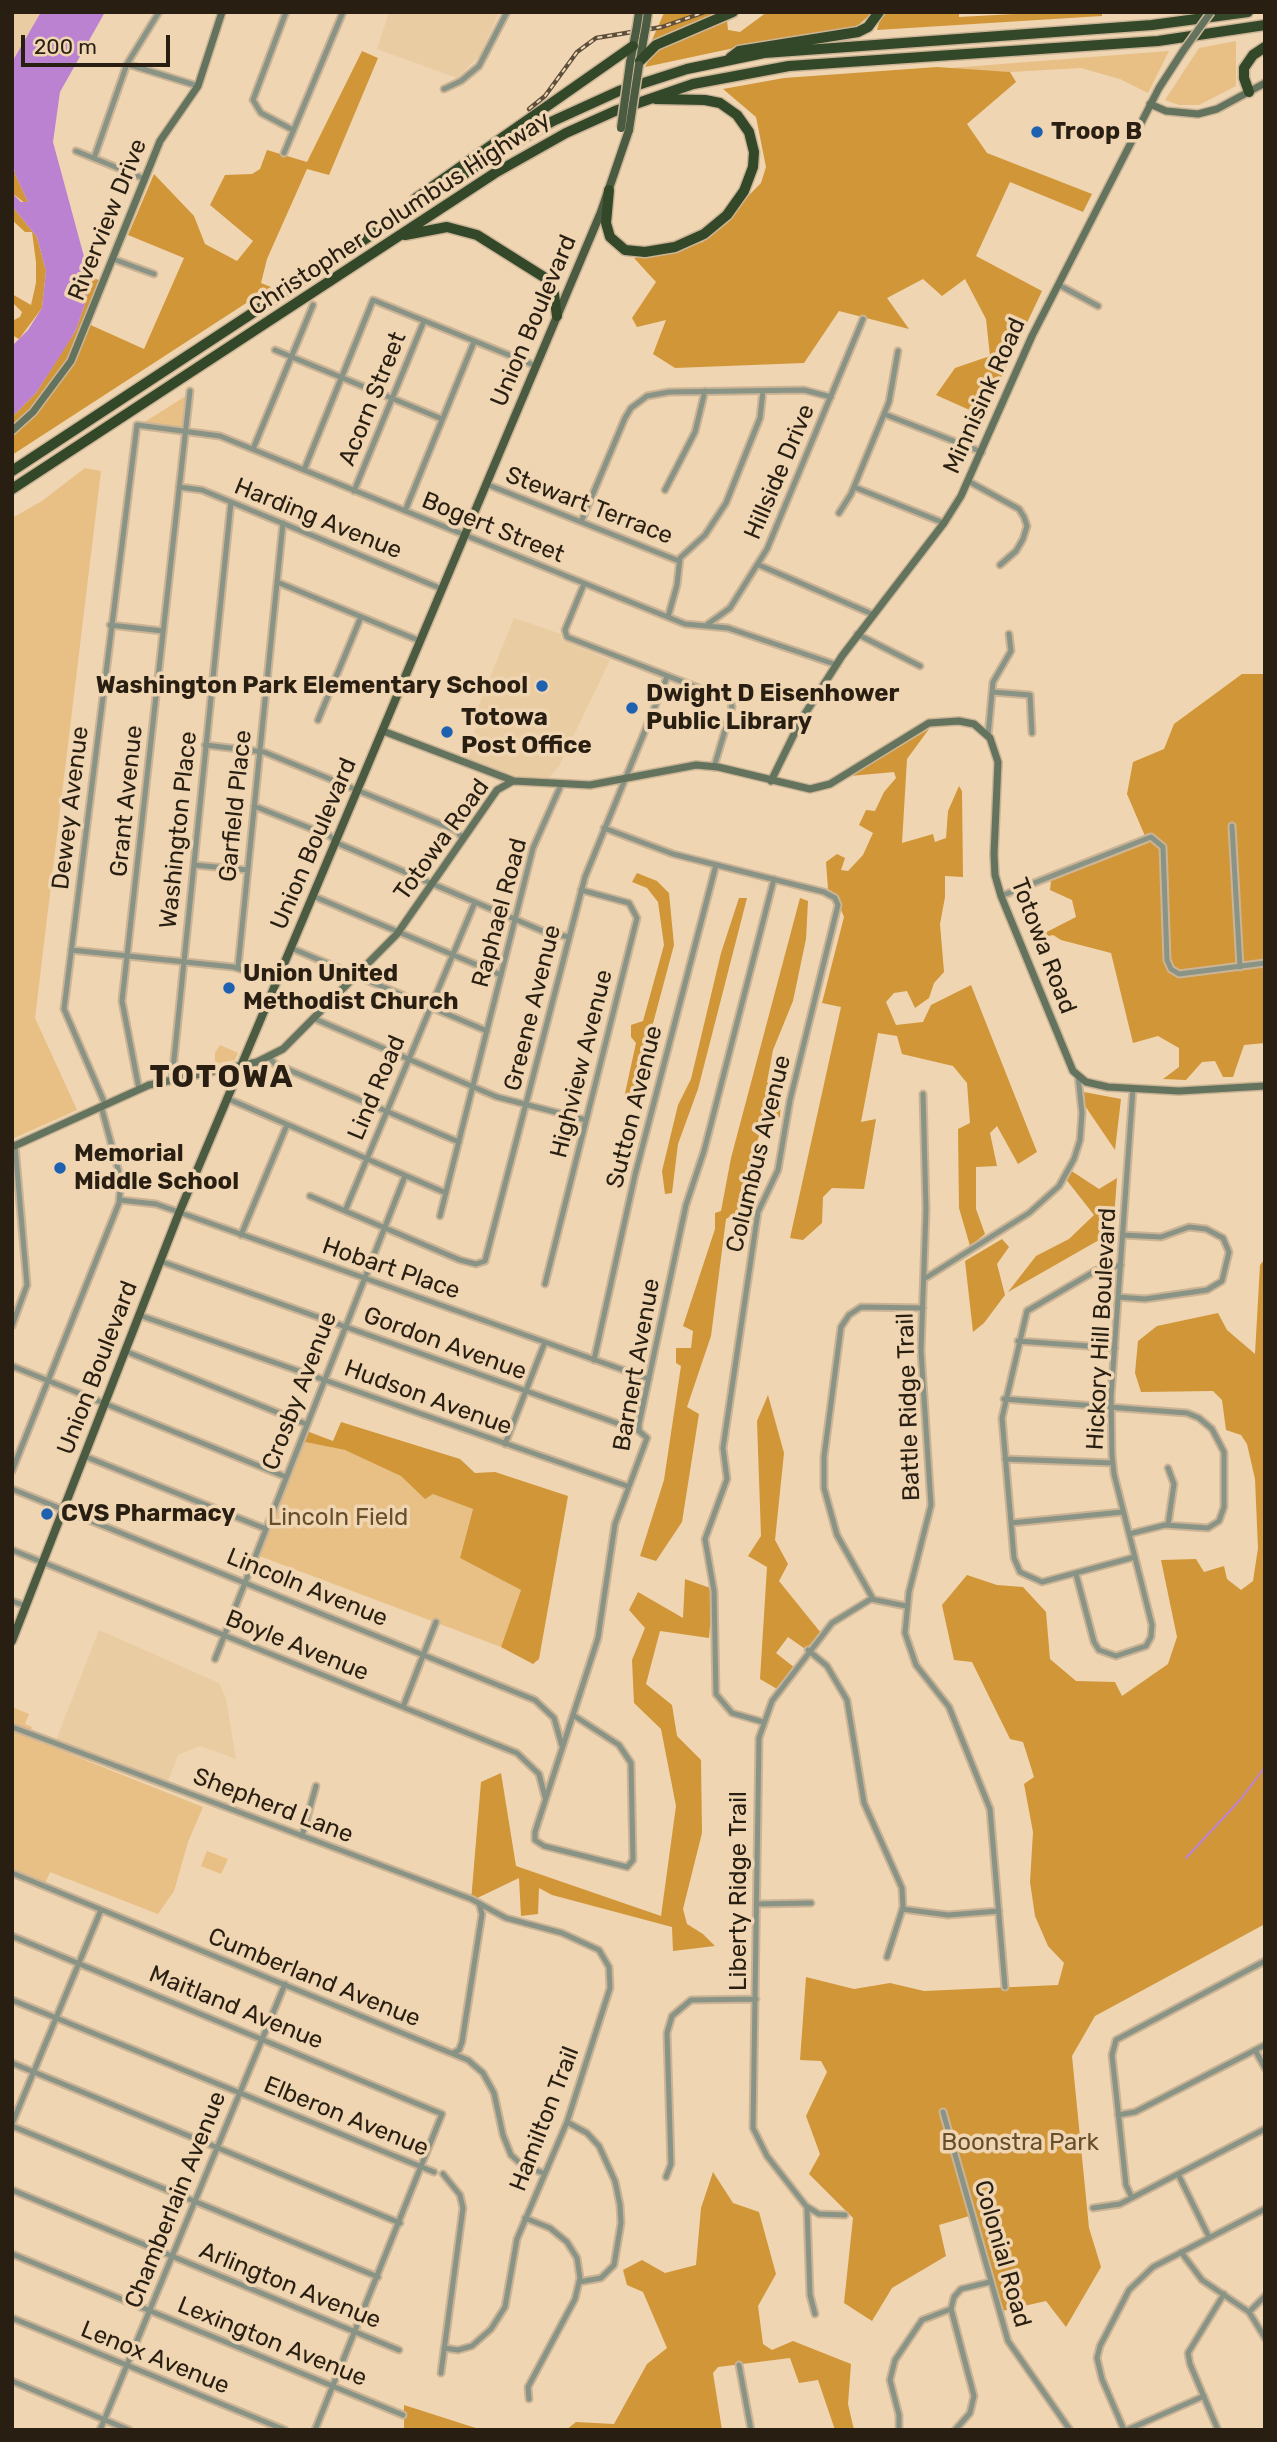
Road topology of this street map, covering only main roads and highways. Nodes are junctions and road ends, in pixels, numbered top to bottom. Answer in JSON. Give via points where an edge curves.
{"nodes":[{"id":1,"x":222,"y":12,"type":"edge"},
{"id":2,"x":648,"y":12,"type":"edge"},
{"id":3,"x":733,"y":12,"type":"edge"},
{"id":4,"x":878,"y":12,"type":"edge"},
{"id":5,"x":1211,"y":12,"type":"edge"},
{"id":6,"x":1248,"y":12,"type":"edge"},
{"id":7,"x":639,"y":19,"type":"edge"},
{"id":8,"x":1265,"y":25,"type":"edge"},
{"id":9,"x":637,"y":40,"type":"junction"},
{"id":10,"x":1265,"y":47,"type":"edge"},
{"id":11,"x":726,"y":60,"type":"junction"},
{"id":12,"x":637,"y":63,"type":"junction"},
{"id":13,"x":1265,"y":83,"type":"edge"},
{"id":14,"x":1249,"y":92,"type":"junction"},
{"id":15,"x":648,"y":99,"type":"junction"},
{"id":16,"x":1150,"y":104,"type":"junction"},
{"id":17,"x":609,"y":190,"type":"junction"},
{"id":18,"x":411,"y":209,"type":"junction"},
{"id":19,"x":399,"y":237,"type":"junction"},
{"id":20,"x":557,"y":316,"type":"junction"},
{"id":21,"x":12,"y":431,"type":"edge"},
{"id":22,"x":12,"y":471,"type":"edge"},
{"id":23,"x":12,"y":489,"type":"edge"},
{"id":24,"x":383,"y":731,"type":"junction"},
{"id":25,"x":514,"y":781,"type":"junction"},
{"id":26,"x":771,"y":781,"type":"junction"},
{"id":27,"x":242,"y":1064,"type":"junction"},
{"id":28,"x":1265,"y":1086,"type":"edge"},
{"id":29,"x":14,"y":1146,"type":"edge"},
{"id":30,"x":12,"y":1641,"type":"edge"}],
"edges":[{"from":1,"to":21,"type":"main road","name":"Riverview Drive","via":[[198,86],[160,141],[66,369]]},
{"from":2,"to":7,"type":"main road","name":"Union Boulevard"},
{"from":3,"to":12,"type":"highway","via":[[656,45]]},
{"from":4,"to":11,"type":"highway","via":[[868,27],[858,32],[739,51]]},
{"from":5,"to":16,"type":"main road","name":"Minnisink Road","bridge":true},
{"from":6,"to":11,"type":"highway","name":"Christopher Columbus Highway","via":[[1152,25],[811,48]]},
{"from":7,"to":9,"type":"main road","name":"Union Boulevard","bridge":true},
{"from":8,"to":15,"type":"highway","name":"Christopher Columbus Highway","via":[[1167,41],[789,66],[710,80]]},
{"from":9,"to":12,"type":"main road","name":"Union Boulevard"},
{"from":9,"to":12,"type":"main road","name":"Union Boulevard"},
{"from":9,"to":18,"type":"highway","via":[[416,198]]},
{"from":10,"to":14,"type":"highway","via":[[1244,68]]},
{"from":11,"to":18,"type":"highway","name":"Christopher Columbus Highway","via":[[643,82],[577,109],[505,148]]},
{"from":12,"to":17,"type":"main road","name":"Union Boulevard","bridge":true},
{"from":13,"to":14,"type":"main road"},
{"from":14,"to":16,"type":"main road","via":[[1198,114],[1166,111]]},
{"from":15,"to":17,"type":"highway","via":[[705,100],[732,111],[746,126],[753,145],[748,183],[733,208],[704,234],[675,247],[645,252],[625,250],[610,237],[606,223]]},
{"from":15,"to":19,"type":"highway","name":"Christopher Columbus Highway","via":[[542,145]]},
{"from":16,"to":26,"type":"main road","name":"Minnisink Road","via":[[1021,358],[968,481],[944,523],[836,665],[801,720]]},
{"from":17,"to":20,"type":"main road","name":"Union Boulevard"},
{"from":18,"to":22,"type":"highway","name":"Christopher Columbus Highway"},
{"from":19,"to":20,"type":"highway","via":[[447,227],[477,234],[547,279]]},
{"from":19,"to":23,"type":"highway","name":"Christopher Columbus Highway"},
{"from":20,"to":24,"type":"main road","name":"Union Boulevard"},
{"from":24,"to":25,"type":"main road"},
{"from":24,"to":27,"type":"main road","name":"Union Boulevard"},
{"from":25,"to":26,"type":"main road","name":"Totowa Road","via":[[561,785],[624,780],[696,765]]},
{"from":25,"to":27,"type":"main road","name":"Totowa Road","via":[[497,790],[399,932],[358,975],[283,1049]]},
{"from":26,"to":28,"type":"main road","name":"Totowa Road","via":[[802,789],[821,787],[933,721],[967,722],[988,736],[996,752],[994,854],[1001,896],[1077,1076],[1094,1085],[1133,1088],[1197,1091]]},
{"from":27,"to":29,"type":"main road","name":"Totowa Road","via":[[139,1089]]},
{"from":27,"to":30,"type":"main road","name":"Union Boulevard"}]}
